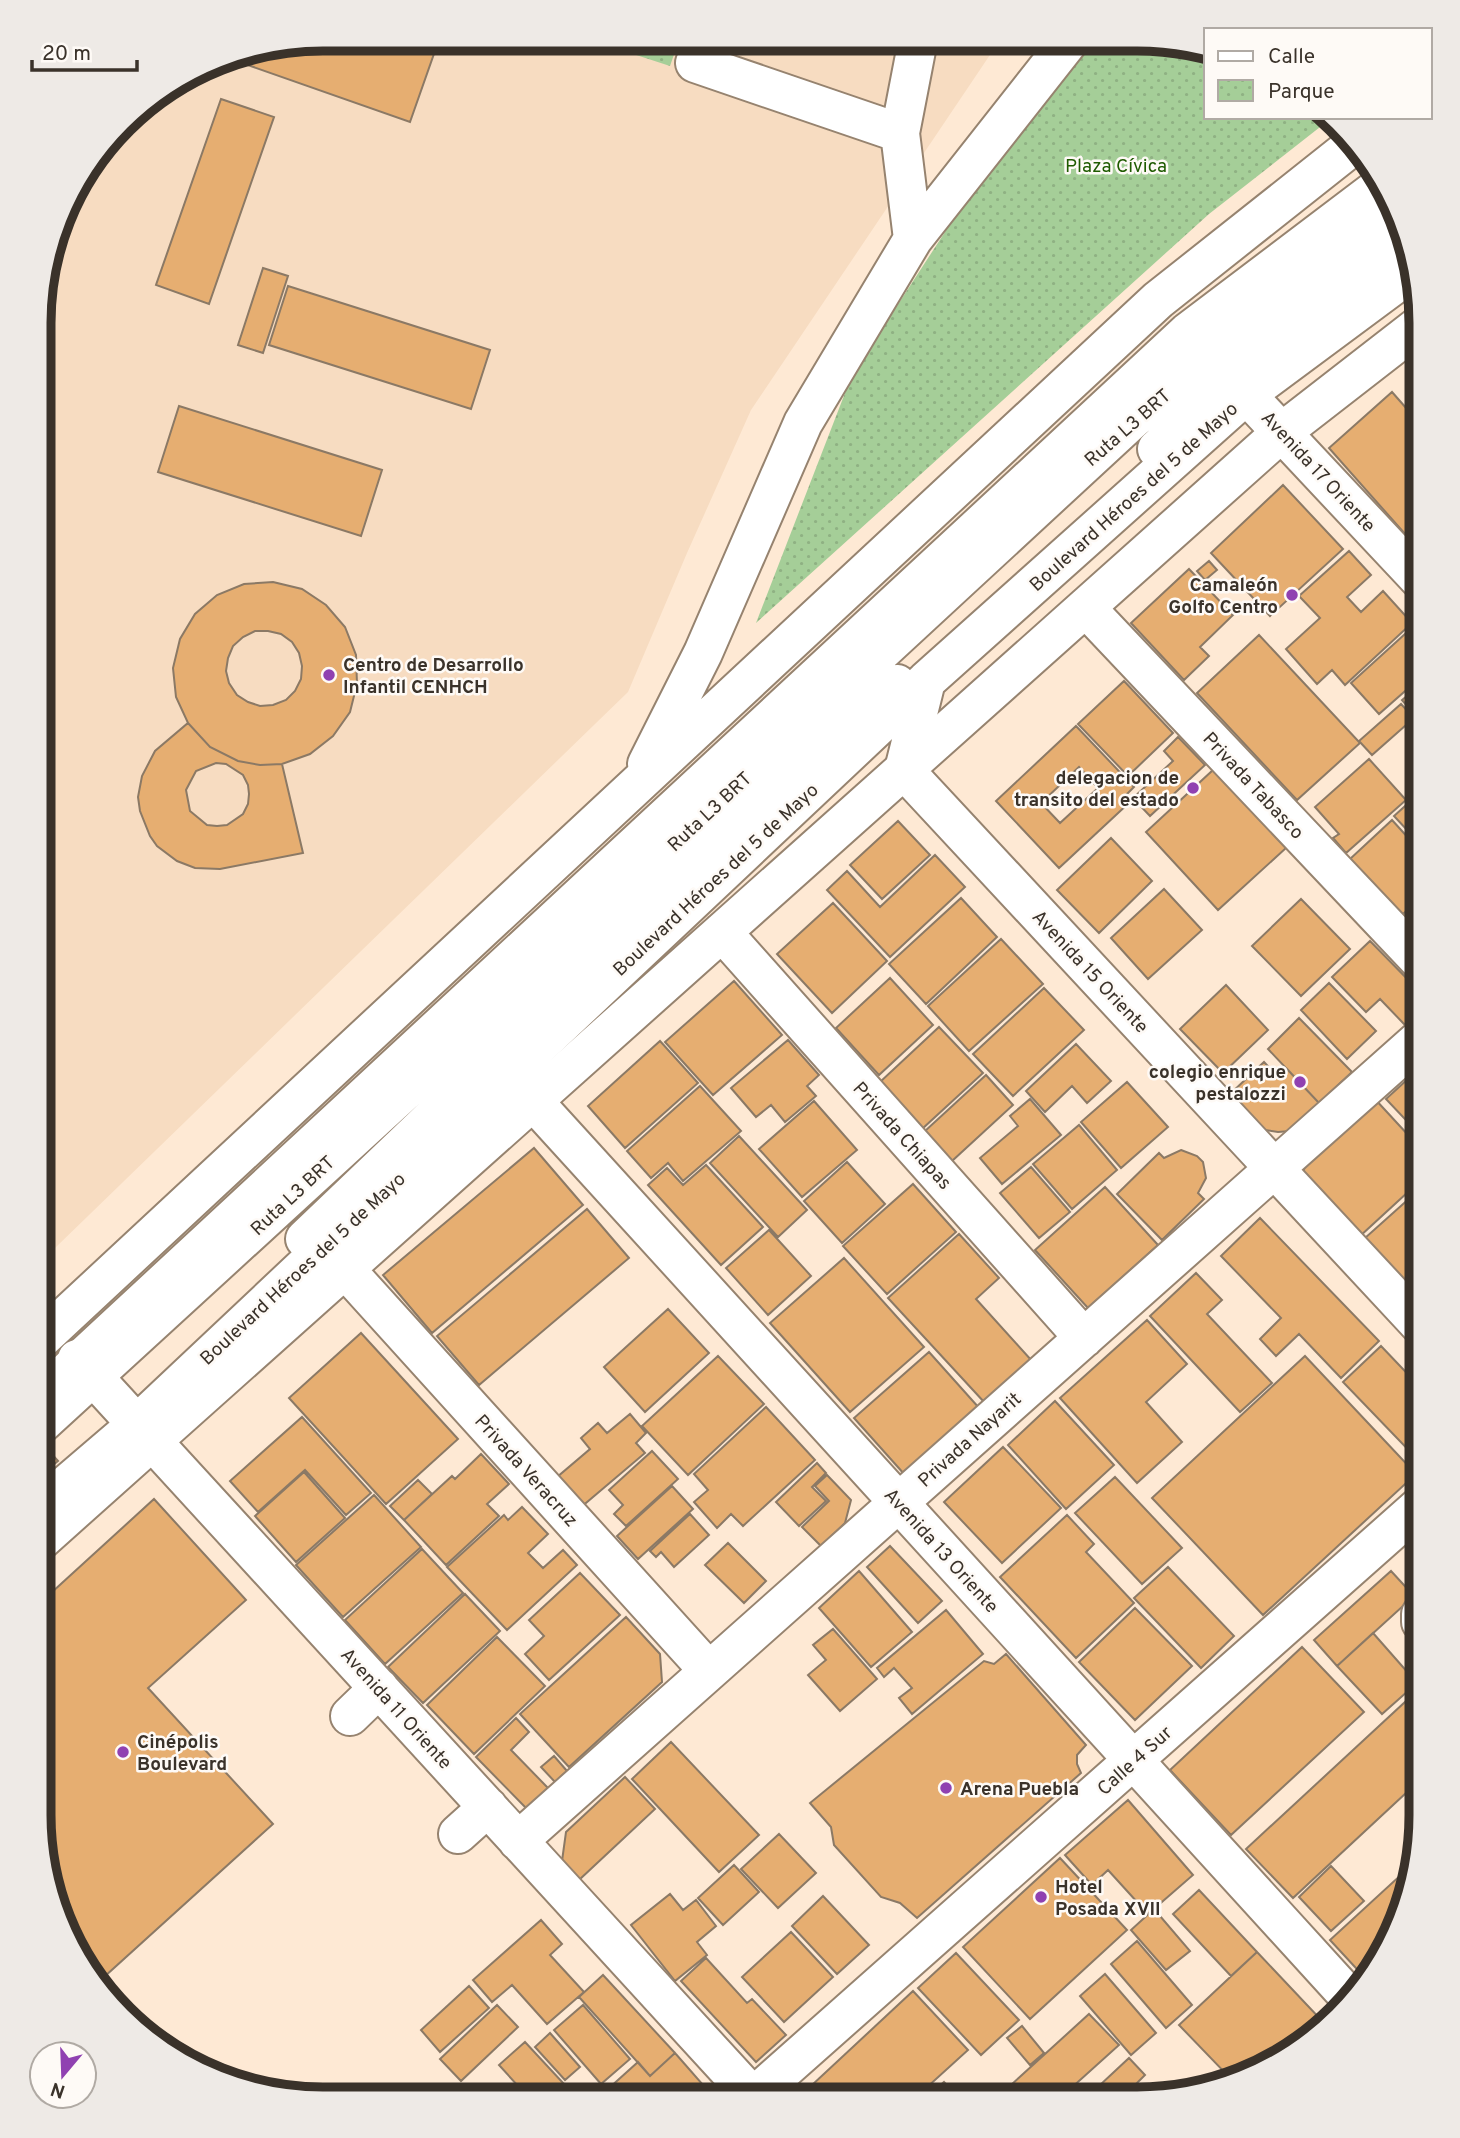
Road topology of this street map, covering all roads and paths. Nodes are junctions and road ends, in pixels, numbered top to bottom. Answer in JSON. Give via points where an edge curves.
{"nodes":[{"id":1,"x":916,"y":51,"type":"edge"},
{"id":2,"x":1061,"y":51,"type":"edge"},
{"id":3,"x":695,"y":63,"type":"dead end"},
{"id":4,"x":900,"y":133,"type":"junction"},
{"id":5,"x":1347,"y":150,"type":"edge"},
{"id":6,"x":1376,"y":192,"type":"edge"},
{"id":7,"x":1390,"y":220,"type":"edge"},
{"id":8,"x":913,"y":239,"type":"junction"},
{"id":9,"x":1401,"y":255,"type":"edge"},
{"id":10,"x":1405,"y":275,"type":"edge"},
{"id":11,"x":1158,"y":300,"type":"junction"},
{"id":12,"x":1409,"y":334,"type":"edge"},
{"id":13,"x":1220,"y":366,"type":"junction"},
{"id":14,"x":1282,"y":432,"type":"junction"},
{"id":15,"x":1409,"y":568,"type":"edge"},
{"id":16,"x":1086,"y":608,"type":"junction"},
{"id":17,"x":926,"y":681,"type":"junction"},
{"id":18,"x":904,"y":770,"type":"junction"},
{"id":19,"x":637,"y":785,"type":"junction"},
{"id":20,"x":722,"y":932,"type":"junction"},
{"id":21,"x":1409,"y":949,"type":"edge"},
{"id":22,"x":1409,"y":1049,"type":"edge"},
{"id":23,"x":533,"y":1101,"type":"junction"},
{"id":24,"x":1275,"y":1169,"type":"junction"},
{"id":25,"x":345,"y":1269,"type":"junction"},
{"id":26,"x":1409,"y":1313,"type":"edge"},
{"id":27,"x":51,"y":1323,"type":"edge"},
{"id":28,"x":51,"y":1337,"type":"edge"},
{"id":29,"x":1084,"y":1338,"type":"junction"},
{"id":30,"x":86,"y":1369,"type":"junction"},
{"id":31,"x":51,"y":1391,"type":"edge"},
{"id":32,"x":51,"y":1411,"type":"edge"},
{"id":33,"x":138,"y":1426,"type":"junction"},
{"id":34,"x":51,"y":1478,"type":"edge"},
{"id":35,"x":51,"y":1498,"type":"edge"},
{"id":36,"x":899,"y":1502,"type":"junction"},
{"id":37,"x":1409,"y":1515,"type":"edge"},
{"id":38,"x":51,"y":1528,"type":"edge"},
{"id":39,"x":709,"y":1671,"type":"junction"},
{"id":40,"x":379,"y":1688,"type":"junction"},
{"id":41,"x":350,"y":1716,"type":"dead end"},
{"id":42,"x":1133,"y":1760,"type":"junction"},
{"id":43,"x":488,"y":1807,"type":"junction"},
{"id":44,"x":458,"y":1834,"type":"dead end"},
{"id":45,"x":518,"y":1841,"type":"junction"},
{"id":46,"x":1344,"y":1992,"type":"edge"},
{"id":47,"x":743,"y":2087,"type":"edge"},
{"id":48,"x":765,"y":2087,"type":"edge"}],
"edges":[{"from":1,"to":4,"type":"street"},
{"from":2,"to":8,"type":"street"},
{"from":3,"to":4,"type":"street"},
{"from":4,"to":8,"type":"street"},
{"from":5,"to":11,"type":"street"},
{"from":6,"to":13,"type":"street","name":"Boulevard Héroes del 5 de Mayo"},
{"from":7,"to":13,"type":"street"},
{"from":8,"to":19,"type":"street","via":[[803,423],[703,653]]},
{"from":9,"to":13,"type":"street"},
{"from":10,"to":13,"type":"street","name":"Boulevard Héroes del 5 de Mayo"},
{"from":11,"to":13,"type":"street","name":"Avenida 17 Oriente"},
{"from":11,"to":19,"type":"street"},
{"from":12,"to":14,"type":"street","name":"Boulevard Héroes del 5 de Mayo"},
{"from":13,"to":14,"type":"street","name":"Avenida 17 Oriente"},
{"from":13,"to":17,"type":"street","name":"Boulevard Héroes del 5 de Mayo"},
{"from":13,"to":30,"type":"street","name":"Boulevard Héroes del 5 de Mayo"},
{"from":13,"to":33,"type":"street","via":[[723,841]]},
{"from":14,"to":15,"type":"street","name":"Avenida 17 Oriente"},
{"from":14,"to":16,"type":"street","name":"Boulevard Héroes del 5 de Mayo"},
{"from":16,"to":18,"type":"street","name":"Boulevard Héroes del 5 de Mayo"},
{"from":16,"to":21,"type":"street","name":"Privada Tabasco"},
{"from":17,"to":18,"type":"street"},
{"from":17,"to":33,"type":"street","name":"Boulevard Héroes del 5 de Mayo"},
{"from":18,"to":20,"type":"street","name":"Boulevard Héroes del 5 de Mayo"},
{"from":18,"to":24,"type":"street","name":"Avenida 15 Oriente"},
{"from":19,"to":27,"type":"street"},
{"from":20,"to":23,"type":"street","name":"Boulevard Héroes del 5 de Mayo"},
{"from":20,"to":29,"type":"street","name":"Privada Chiapas"},
{"from":22,"to":24,"type":"street","name":"Privada Nayarit"},
{"from":23,"to":25,"type":"street","name":"Boulevard Héroes del 5 de Mayo"},
{"from":23,"to":36,"type":"street","name":"Avenida 13 Oriente"},
{"from":24,"to":26,"type":"street","name":"Avenida 15 Oriente"},
{"from":24,"to":29,"type":"street","name":"Privada Nayarit"},
{"from":25,"to":33,"type":"street","name":"Boulevard Héroes del 5 de Mayo"},
{"from":25,"to":39,"type":"street","name":"Privada Veracruz"},
{"from":28,"to":30,"type":"street","name":"Avenida 11 Oriente"},
{"from":29,"to":36,"type":"street","name":"Privada Nayarit"},
{"from":30,"to":31,"type":"street","name":"Boulevard Héroes del 5 de Mayo"},
{"from":30,"to":32,"type":"street"},
{"from":30,"to":33,"type":"street","name":"Avenida 11 Oriente"},
{"from":33,"to":34,"type":"street"},
{"from":33,"to":35,"type":"street","name":"Boulevard Héroes del 5 de Mayo"},
{"from":33,"to":38,"type":"street","name":"Boulevard Héroes del 5 de Mayo"},
{"from":33,"to":40,"type":"street","name":"Avenida 11 Oriente"},
{"from":36,"to":39,"type":"street","name":"Privada Nayarit"},
{"from":36,"to":42,"type":"street","name":"Avenida 13 Oriente"},
{"from":37,"to":42,"type":"street","name":"Calle 4 Sur"},
{"from":39,"to":45,"type":"street","name":"Privada Nayarit"},
{"from":40,"to":41,"type":"street"},
{"from":40,"to":43,"type":"street","name":"Avenida 11 Oriente"},
{"from":42,"to":46,"type":"street","name":"Avenida 13 Oriente"},
{"from":42,"to":48,"type":"street","name":"Calle 4 Sur"},
{"from":43,"to":44,"type":"street"},
{"from":43,"to":45,"type":"street","name":"Avenida 11 Oriente"},
{"from":45,"to":47,"type":"street","name":"Avenida 11 Oriente"}]}
